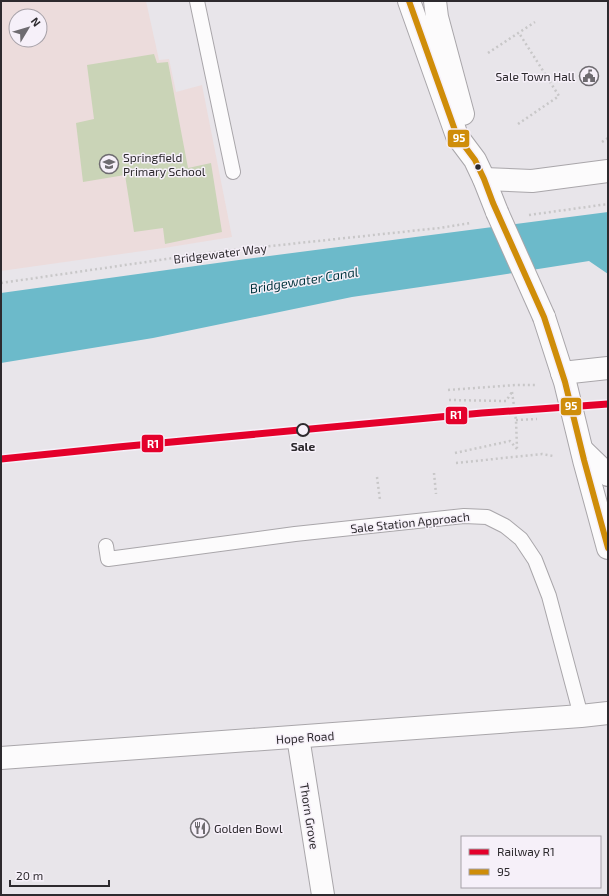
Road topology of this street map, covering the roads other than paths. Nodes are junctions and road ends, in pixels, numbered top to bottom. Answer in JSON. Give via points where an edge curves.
{"nodes":[{"id":1,"x":197,"y":1,"type":"edge"},
{"id":2,"x":397,"y":1,"type":"edge"},
{"id":3,"x":409,"y":1,"type":"edge"},
{"id":4,"x":436,"y":1,"type":"edge"},
{"id":5,"x":457,"y":136,"type":"junction"},
{"id":6,"x":480,"y":170,"type":"junction"},
{"id":7,"x":608,"y":171,"type":"edge"},
{"id":8,"x":233,"y":172,"type":"dead end"},
{"id":9,"x":608,"y":368,"type":"edge"},
{"id":10,"x":564,"y":378,"type":"junction"},
{"id":11,"x":582,"y":450,"type":"junction"},
{"id":12,"x":608,"y":475,"type":"edge"},
{"id":13,"x":106,"y":546,"type":"dead end"},
{"id":14,"x":608,"y":548,"type":"edge"},
{"id":15,"x":608,"y":713,"type":"edge"},
{"id":16,"x":581,"y":716,"type":"junction"},
{"id":17,"x":298,"y":737,"type":"junction"},
{"id":18,"x":1,"y":758,"type":"edge"},
{"id":19,"x":323,"y":895,"type":"edge"}],
"edges":[{"from":1,"to":8,"type":"lane"},
{"from":2,"to":5,"type":"street","via":[[436,106]]},
{"from":3,"to":5,"type":"street"},
{"from":4,"to":6,"type":"street","via":[[437,17]]},
{"from":5,"to":6,"type":"street"},
{"from":6,"to":7,"type":"street","via":[[532,180]]},
{"from":6,"to":10,"type":"street","bridge":true,"via":[[544,317]]},
{"from":9,"to":10,"type":"street"},
{"from":10,"to":11,"type":"street"},
{"from":11,"to":12,"type":"street"},
{"from":11,"to":14,"type":"street"},
{"from":13,"to":16,"type":"lane","name":"Sale Station Approach","via":[[108,559],[295,534],[464,516],[487,517],[505,526],[521,539],[535,560],[549,596]]},
{"from":15,"to":16,"type":"street","name":"Hope Road"},
{"from":16,"to":17,"type":"street","name":"Hope Road"},
{"from":17,"to":18,"type":"street","name":"Hope Road"},
{"from":17,"to":19,"type":"street","name":"Thorn Grove"}]}
